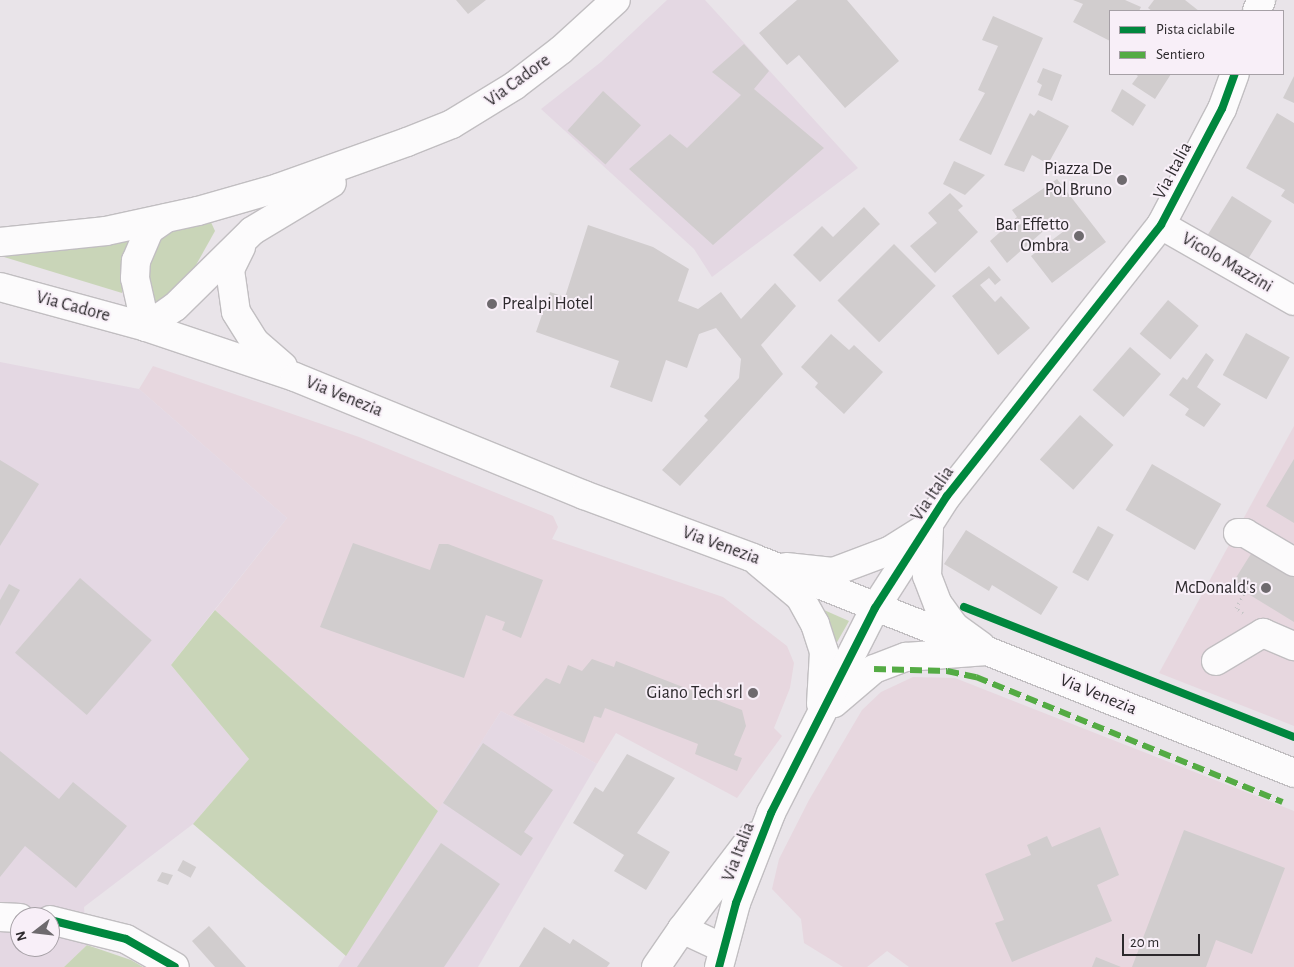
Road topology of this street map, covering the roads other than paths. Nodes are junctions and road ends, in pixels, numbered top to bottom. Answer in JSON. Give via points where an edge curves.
{"nodes":[{"id":1,"x":616,"y":0,"type":"edge"},
{"id":2,"x":1235,"y":75,"type":"edge"},
{"id":3,"x":408,"y":142,"type":"junction"},
{"id":4,"x":166,"y":218,"type":"junction"},
{"id":5,"x":1161,"y":225,"type":"junction"},
{"id":6,"x":252,"y":231,"type":"junction"},
{"id":7,"x":0,"y":242,"type":"edge"},
{"id":8,"x":0,"y":287,"type":"edge"},
{"id":9,"x":1294,"y":301,"type":"edge"},
{"id":10,"x":146,"y":326,"type":"junction"},
{"id":11,"x":295,"y":377,"type":"junction"},
{"id":12,"x":929,"y":526,"type":"junction"},
{"id":13,"x":1238,"y":533,"type":"dead end"},
{"id":14,"x":753,"y":558,"type":"junction"},
{"id":15,"x":1294,"y":562,"type":"edge"},
{"id":16,"x":875,"y":608,"type":"junction"},
{"id":17,"x":1294,"y":646,"type":"edge"},
{"id":18,"x":987,"y":651,"type":"junction"},
{"id":19,"x":1216,"y":661,"type":"dead end"},
{"id":20,"x":819,"y":722,"type":"junction"},
{"id":21,"x":1294,"y":773,"type":"edge"},
{"id":22,"x":772,"y":811,"type":"junction"},
{"id":23,"x":60,"y":922,"type":"edge"},
{"id":24,"x":682,"y":929,"type":"junction"},
{"id":25,"x":721,"y":957,"type":"edge"},
{"id":26,"x":175,"y":967,"type":"edge"},
{"id":27,"x":656,"y":967,"type":"edge"}],
"edges":[{"from":1,"to":3,"type":"main road","name":"Via Cadore","via":[[514,86],[452,124]]},
{"from":2,"to":5,"type":"main road","name":"Via Italia","via":[[1222,109]]},
{"from":3,"to":4,"type":"main road","via":[[278,188]]},
{"from":3,"to":6,"type":"main road","via":[[294,204]]},
{"from":4,"to":7,"type":"main road","via":[[106,231]]},
{"from":4,"to":10,"type":"main road","via":[[150,230],[136,261],[138,298]]},
{"from":5,"to":9,"type":"main road","name":"Vicolo Mazzini"},
{"from":5,"to":12,"type":"main road","name":"Via Italia","via":[[946,496]]},
{"from":6,"to":10,"type":"main road","via":[[176,307]]},
{"from":6,"to":11,"type":"main road","via":[[234,256],[230,270],[232,299],[255,342]]},
{"from":8,"to":10,"type":"main road","name":"Via Cadore"},
{"from":10,"to":11,"type":"main road","name":"Via Venezia"},
{"from":11,"to":14,"type":"main road","name":"Via Venezia","via":[[584,495]]},
{"from":12,"to":14,"type":"main road","name":"Via Italia","via":[[889,551],[833,572],[794,569]]},
{"from":12,"to":16,"type":"main road","name":"Via Italia"},
{"from":12,"to":18,"type":"main road","name":"Via Italia","via":[[927,576],[938,604],[956,627]]},
{"from":13,"to":15,"type":"main road","via":[[1245,533]]},
{"from":14,"to":16,"type":"main road","name":"Via Venezia"},
{"from":14,"to":20,"type":"main road","name":"Via Italia","via":[[800,597],[815,624],[825,674]]},
{"from":16,"to":18,"type":"main road","name":"Via Venezia"},
{"from":16,"to":20,"type":"main road","name":"Via Italia"},
{"from":17,"to":19,"type":"main road","via":[[1269,634],[1257,634]]},
{"from":18,"to":20,"type":"main road","name":"Via Italia","via":[[906,657],[874,669],[847,688]]},
{"from":18,"to":21,"type":"main road","name":"Via Venezia"},
{"from":20,"to":22,"type":"main road","name":"Via Italia"},
{"from":22,"to":24,"type":"main road"},
{"from":22,"to":25,"type":"main road","name":"Via Italia","via":[[748,868]]},
{"from":23,"to":26,"type":"main road","via":[[126,939]]},
{"from":24,"to":25,"type":"main road"},
{"from":24,"to":27,"type":"main road"}]}
